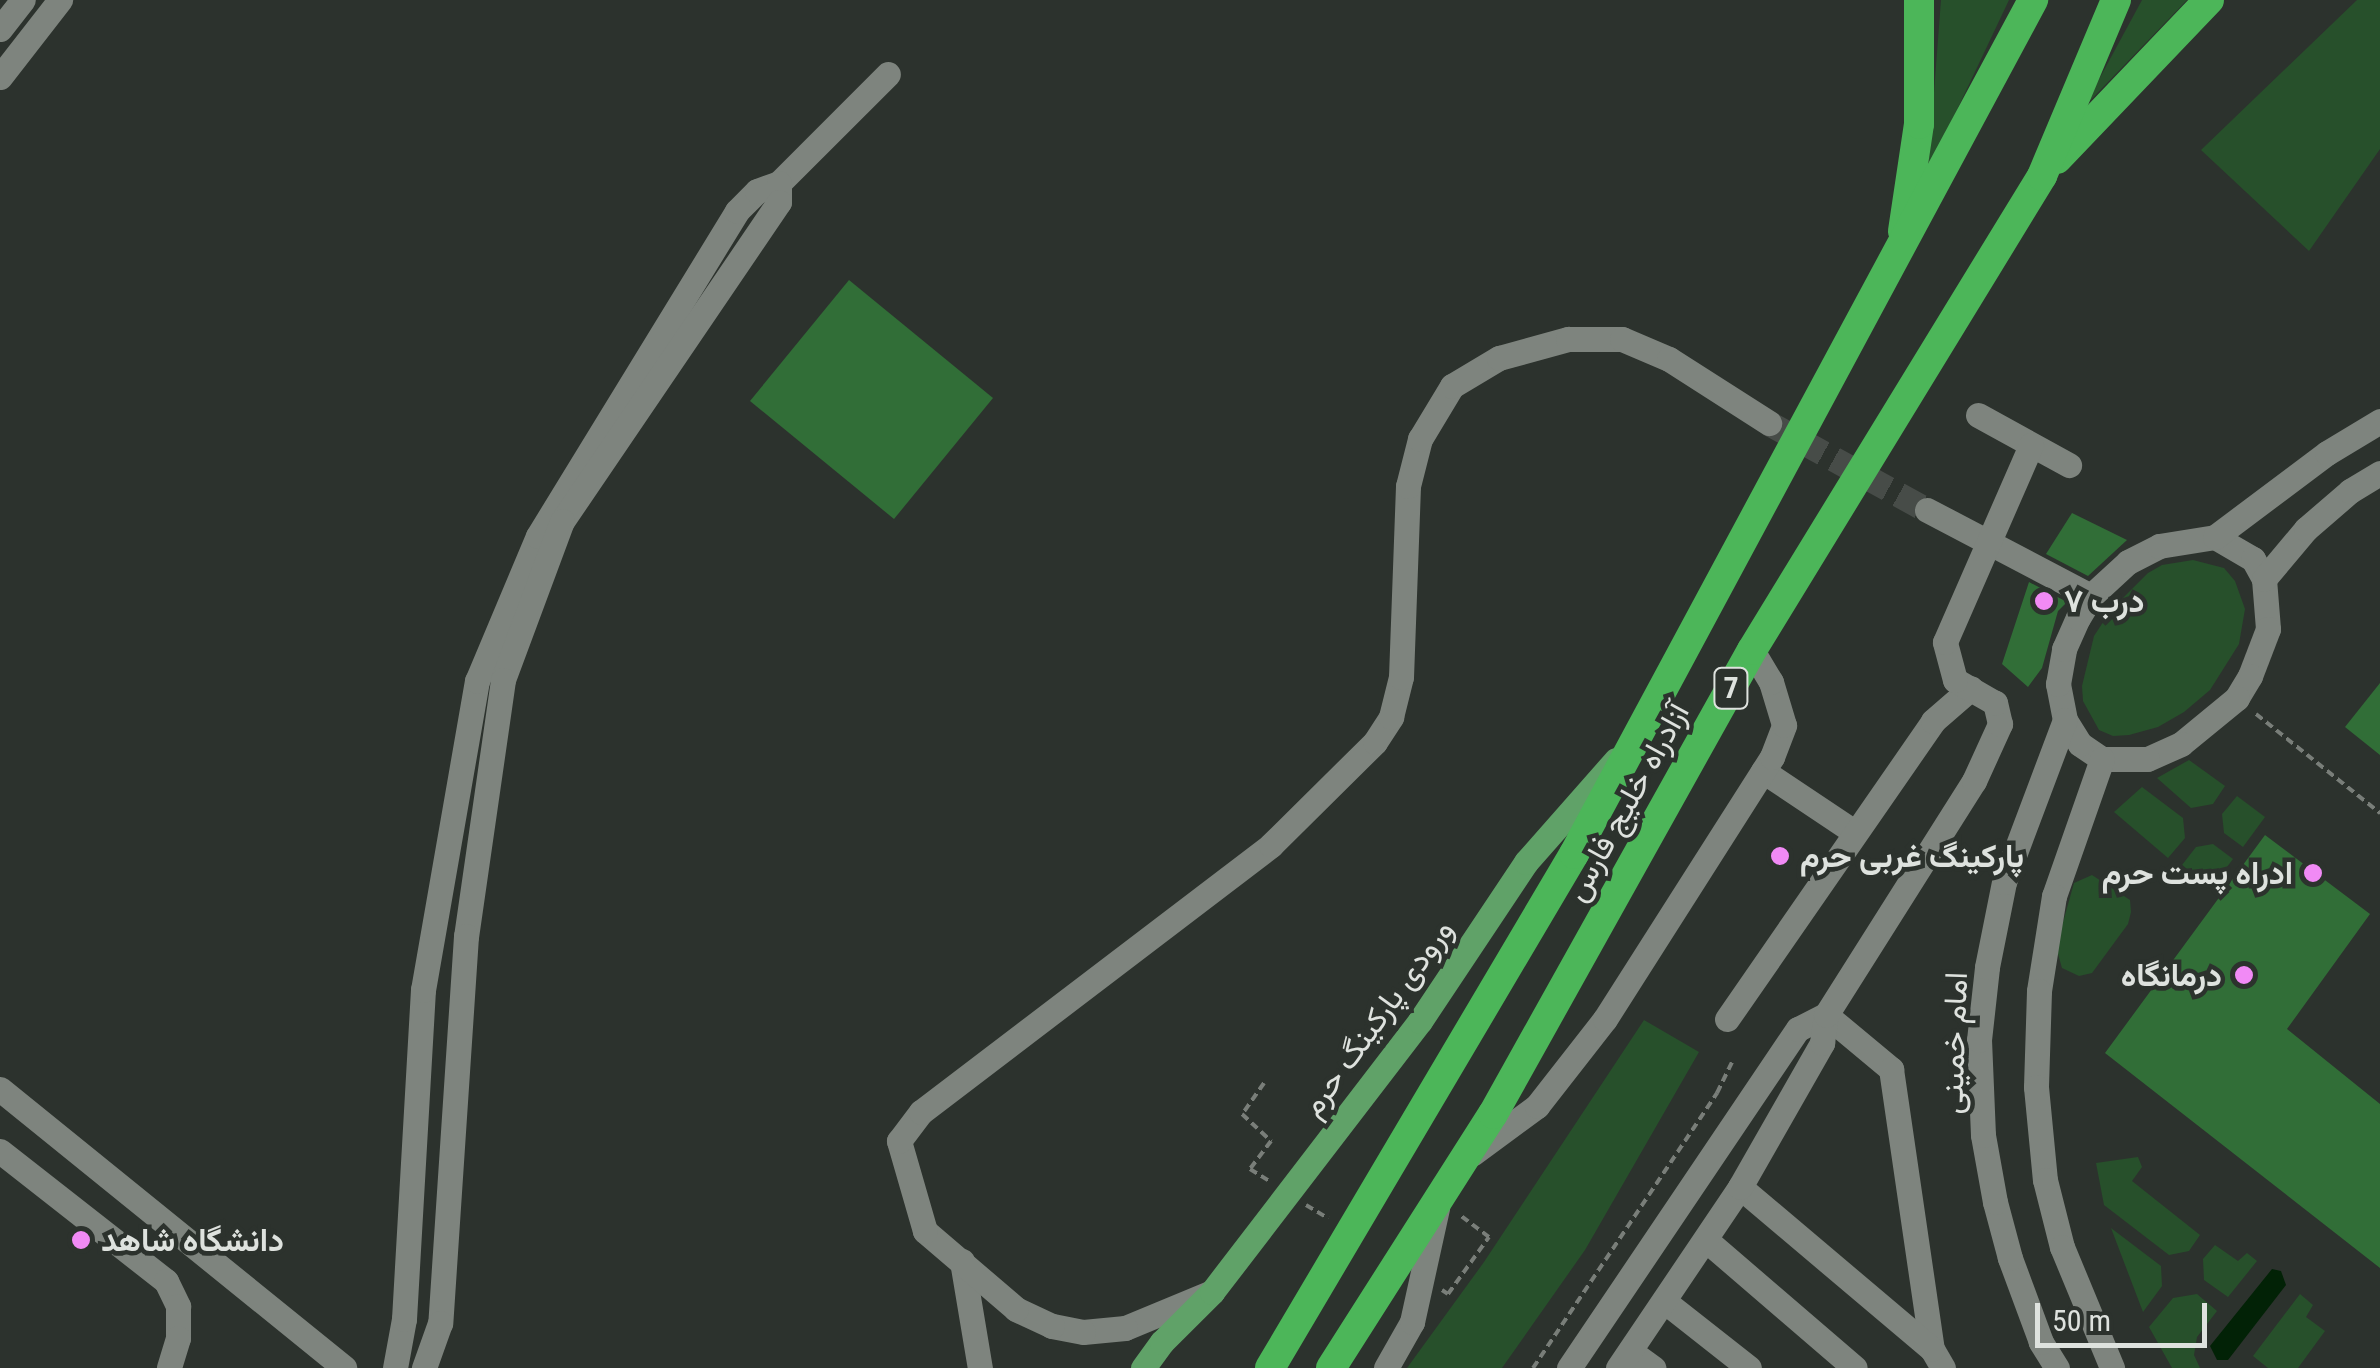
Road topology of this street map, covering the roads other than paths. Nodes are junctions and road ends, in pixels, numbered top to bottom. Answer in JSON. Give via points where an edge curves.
{"nodes":[{"id":1,"x":23,"y":0,"type":"edge"},
{"id":2,"x":60,"y":0,"type":"edge"},
{"id":3,"x":1919,"y":0,"type":"edge"},
{"id":4,"x":2033,"y":0,"type":"edge"},
{"id":5,"x":2116,"y":0,"type":"edge"},
{"id":6,"x":2208,"y":0,"type":"edge"},
{"id":7,"x":0,"y":28,"type":"edge"},
{"id":8,"x":888,"y":74,"type":"dead end"},
{"id":9,"x":0,"y":76,"type":"edge"},
{"id":10,"x":2042,"y":176,"type":"junction"},
{"id":11,"x":778,"y":183,"type":"junction"},
{"id":12,"x":1900,"y":254,"type":"junction"},
{"id":13,"x":1978,"y":416,"type":"dead end"},
{"id":14,"x":2380,"y":422,"type":"edge"},
{"id":15,"x":1769,"y":423,"type":"tunnel mouth"},
{"id":16,"x":2031,"y":445,"type":"junction"},
{"id":17,"x":2070,"y":465,"type":"dead end"},
{"id":18,"x":2380,"y":473,"type":"edge"},
{"id":19,"x":1926,"y":510,"type":"tunnel mouth"},
{"id":20,"x":2215,"y":536,"type":"junction"},
{"id":21,"x":1988,"y":544,"type":"junction"},
{"id":22,"x":2264,"y":579,"type":"junction"},
{"id":23,"x":2090,"y":596,"type":"junction"},
{"id":24,"x":1752,"y":650,"type":"junction"},
{"id":25,"x":1972,"y":688,"type":"junction"},
{"id":26,"x":2065,"y":720,"type":"junction"},
{"id":27,"x":1642,"y":730,"type":"junction"},
{"id":28,"x":2102,"y":759,"type":"junction"},
{"id":29,"x":1763,"y":771,"type":"junction"},
{"id":30,"x":1854,"y":832,"type":"junction"},
{"id":31,"x":1826,"y":1014,"type":"junction"},
{"id":32,"x":1727,"y":1019,"type":"dead end"},
{"id":33,"x":0,"y":1089,"type":"edge"},
{"id":34,"x":0,"y":1151,"type":"edge"},
{"id":35,"x":1464,"y":1160,"type":"junction"},
{"id":36,"x":1740,"y":1187,"type":"junction"},
{"id":37,"x":1440,"y":1198,"type":"junction"},
{"id":38,"x":1706,"y":1240,"type":"junction"},
{"id":39,"x":962,"y":1262,"type":"junction"},
{"id":40,"x":1212,"y":1292,"type":"junction"},
{"id":41,"x":1664,"y":1300,"type":"junction"},
{"id":42,"x":1162,"y":1342,"type":"junction"},
{"id":43,"x":1938,"y":1359,"type":"edge"},
{"id":44,"x":1624,"y":1360,"type":"edge"},
{"id":45,"x":168,"y":1368,"type":"edge"},
{"id":46,"x":344,"y":1368,"type":"edge"},
{"id":47,"x":395,"y":1368,"type":"edge"},
{"id":48,"x":424,"y":1368,"type":"edge"},
{"id":49,"x":980,"y":1368,"type":"edge"},
{"id":50,"x":1133,"y":1368,"type":"edge"},
{"id":51,"x":1144,"y":1368,"type":"edge"},
{"id":52,"x":1270,"y":1368,"type":"edge"},
{"id":53,"x":1331,"y":1368,"type":"edge"},
{"id":54,"x":1386,"y":1368,"type":"edge"},
{"id":55,"x":1568,"y":1368,"type":"edge"},
{"id":56,"x":1652,"y":1368,"type":"edge"},
{"id":57,"x":1749,"y":1368,"type":"edge"},
{"id":58,"x":1856,"y":1368,"type":"edge"},
{"id":59,"x":2056,"y":1368,"type":"edge"},
{"id":60,"x":2112,"y":1368,"type":"edge"}],
"edges":[{"from":1,"to":7,"type":"street"},
{"from":2,"to":9,"type":"street"},
{"from":3,"to":12,"type":"highway","via":[[1920,124]]},
{"from":4,"to":12,"type":"highway","name":"آزادراه خلیج فارس","number":"7"},
{"from":5,"to":10,"type":"highway","name":"آزادراه خلیج فارس","number":"7"},
{"from":6,"to":10,"type":"highway"},
{"from":8,"to":11,"type":"street"},
{"from":10,"to":24,"type":"highway","name":"آزادراه خلیج فارس","number":"7"},
{"from":11,"to":47,"type":"street","via":[[757,191],[737,211],[538,536],[477,681],[423,990],[404,1318]]},
{"from":11,"to":48,"type":"street","via":[[780,202],[562,521],[503,680],[466,936],[440,1323]]},
{"from":12,"to":27,"type":"highway","name":"آزادراه خلیج فارس","number":"7"},
{"from":13,"to":16,"type":"street"},
{"from":14,"to":20,"type":"street"},
{"from":15,"to":39,"type":"street","via":[[1670,359],[1622,339],[1568,339],[1499,358],[1452,386],[1420,440],[1408,486],[1402,677],[1375,742],[1271,845],[922,1112],[899,1142],[925,1230]]},
{"from":16,"to":17,"type":"street"},
{"from":16,"to":21,"type":"street"},
{"from":18,"to":22,"type":"street","via":[[2306,529]]},
{"from":19,"to":21,"type":"street"},
{"from":20,"to":22,"type":"street","via":[[2253,559]]},
{"from":20,"to":23,"type":"street","via":[[2159,546],[2128,562]]},
{"from":21,"to":23,"type":"street"},
{"from":21,"to":25,"type":"street","via":[[1945,642],[1955,680]]},
{"from":22,"to":28,"type":"street","via":[[2268,629],[2237,698],[2181,744],[2147,758]]},
{"from":23,"to":26,"type":"street","via":[[2064,649],[2058,684]]},
{"from":24,"to":29,"type":"street","via":[[1784,725]]},
{"from":24,"to":35,"type":"highway","name":"آزادراه خلیج فارس","number":"7"},
{"from":25,"to":30,"type":"street","via":[[1933,721]]},
{"from":25,"to":31,"type":"street","via":[[1995,703],[2000,724],[1974,781]]},
{"from":26,"to":28,"type":"street","via":[[2080,744]]},
{"from":26,"to":59,"type":"street","name":"امام خمینی","via":[[2004,882],[1980,1040],[1983,1134],[1995,1202],[2010,1258]]},
{"from":27,"to":40,"type":"main road","name":"ورودی پارکینگ حرم","via":[[1526,862],[1420,1021]]},
{"from":27,"to":52,"type":"highway","name":"آزادراه خلیج فارس","number":"7"},
{"from":28,"to":60,"type":"street","via":[[2054,896],[2039,991],[2036,1086],[2045,1180],[2062,1247]]},
{"from":29,"to":30,"type":"street"},
{"from":29,"to":35,"type":"street","via":[[1605,1019],[1538,1106]]},
{"from":30,"to":32,"type":"street"},
{"from":31,"to":36,"type":"street","via":[[1822,1043]]},
{"from":31,"to":43,"type":"street","via":[[1891,1069]]},
{"from":31,"to":55,"type":"street","via":[[1798,1030]]},
{"from":33,"to":46,"type":"street"},
{"from":34,"to":45,"type":"street","via":[[166,1281],[178,1306],[178,1338]]},
{"from":35,"to":37,"type":"highway","name":"آزادراه خلیج فارس","number":"7"},
{"from":36,"to":38,"type":"street"},
{"from":36,"to":43,"type":"street"},
{"from":37,"to":53,"type":"highway","name":"آزادراه خلیج فارس","number":"7"},
{"from":37,"to":54,"type":"street","via":[[1412,1322]]},
{"from":38,"to":41,"type":"street"},
{"from":38,"to":58,"type":"street"},
{"from":39,"to":40,"type":"street","via":[[1016,1309],[1083,1332],[1125,1328]]},
{"from":39,"to":49,"type":"street"},
{"from":40,"to":42,"type":"main road","name":"ورودی پارکینگ حرم"},
{"from":41,"to":44,"type":"street"},
{"from":41,"to":57,"type":"street"},
{"from":42,"to":50,"type":"street"},
{"from":42,"to":51,"type":"main road","name":"ورودی پارکینگ حرم"},
{"from":44,"to":56,"type":"street"}]}
